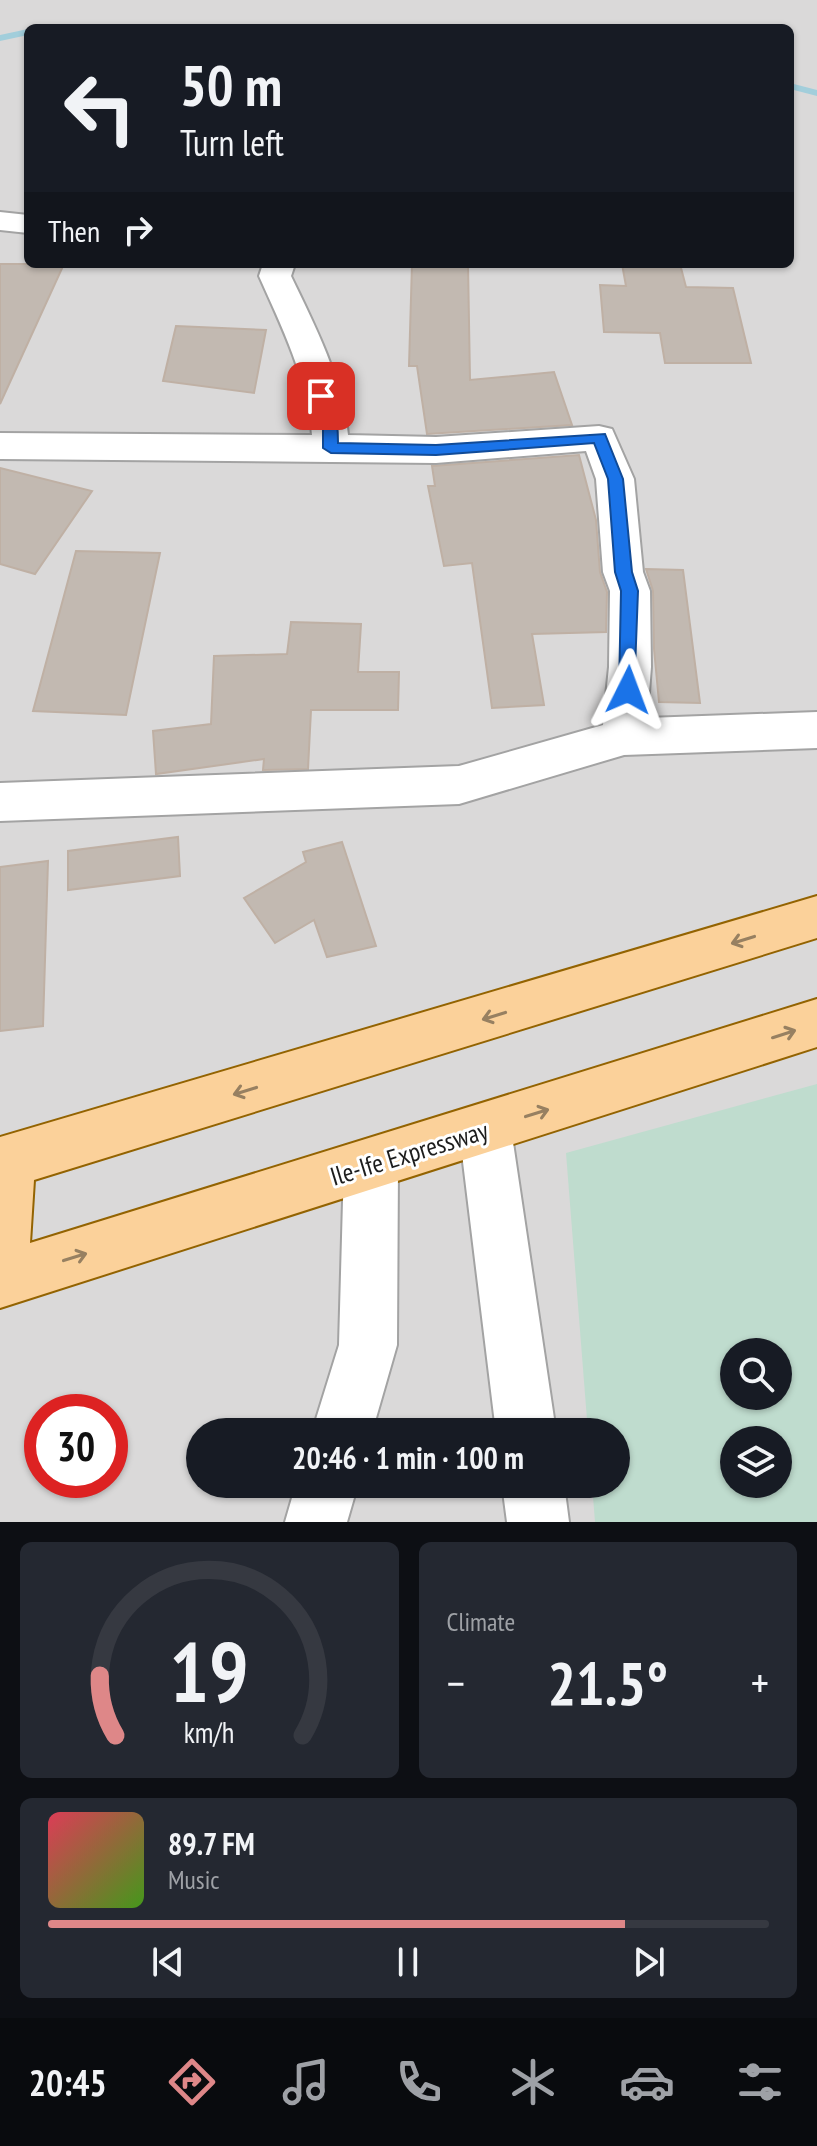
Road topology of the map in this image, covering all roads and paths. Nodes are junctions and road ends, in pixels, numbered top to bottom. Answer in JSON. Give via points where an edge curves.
{"nodes":[{"id":1,"x":0,"y":221,"type":"edge"},
{"id":2,"x":24,"y":224,"type":"edge"},
{"id":3,"x":278,"y":268,"type":"edge"},
{"id":4,"x":0,"y":446,"type":"edge"},
{"id":5,"x":331,"y":448,"type":"junction"},
{"id":6,"x":817,"y":730,"type":"edge"},
{"id":7,"x":624,"y":737,"type":"junction"},
{"id":8,"x":0,"y":802,"type":"edge"},
{"id":9,"x":817,"y":917,"type":"edge"},
{"id":10,"x":817,"y":1023,"type":"edge"},
{"id":11,"x":485,"y":1129,"type":"junction"},
{"id":12,"x":4,"y":1163,"type":"edge"},
{"id":13,"x":371,"y":1165,"type":"junction"},
{"id":14,"x":0,"y":1272,"type":"edge"},
{"id":15,"x":0,"y":1280,"type":"edge"},
{"id":16,"x":346,"y":1418,"type":"edge"},
{"id":17,"x":524,"y":1418,"type":"edge"},
{"id":18,"x":323,"y":1498,"type":"edge"},
{"id":19,"x":535,"y":1498,"type":"edge"},
{"id":20,"x":316,"y":1522,"type":"edge"},
{"id":21,"x":538,"y":1522,"type":"edge"}],
"edges":[{"from":1,"to":2,"type":"street"},
{"from":3,"to":5,"type":"street","via":[[275,276],[331,424]]},
{"from":4,"to":5,"type":"street"},
{"from":5,"to":7,"type":"street","via":[[436,450],[599,438],[615,479],[623,572],[630,591]]},
{"from":6,"to":7,"type":"street"},
{"from":7,"to":8,"type":"street","via":[[459,785]]},
{"from":9,"to":12,"type":"main road","one_way":true},
{"from":11,"to":10,"type":"main road","name":"Ile-Ife Expressway","one_way":true},
{"from":11,"to":13,"type":"main road","name":"Ile-Ife Expressway"},
{"from":11,"to":17,"type":"street"},
{"from":12,"to":14,"type":"main road"},
{"from":15,"to":13,"type":"main road","name":"Ile-Ife Expressway","one_way":true},
{"from":13,"to":16,"type":"street","via":[[368,1345]]},
{"from":18,"to":20,"type":"street"},
{"from":19,"to":21,"type":"street"}]}
